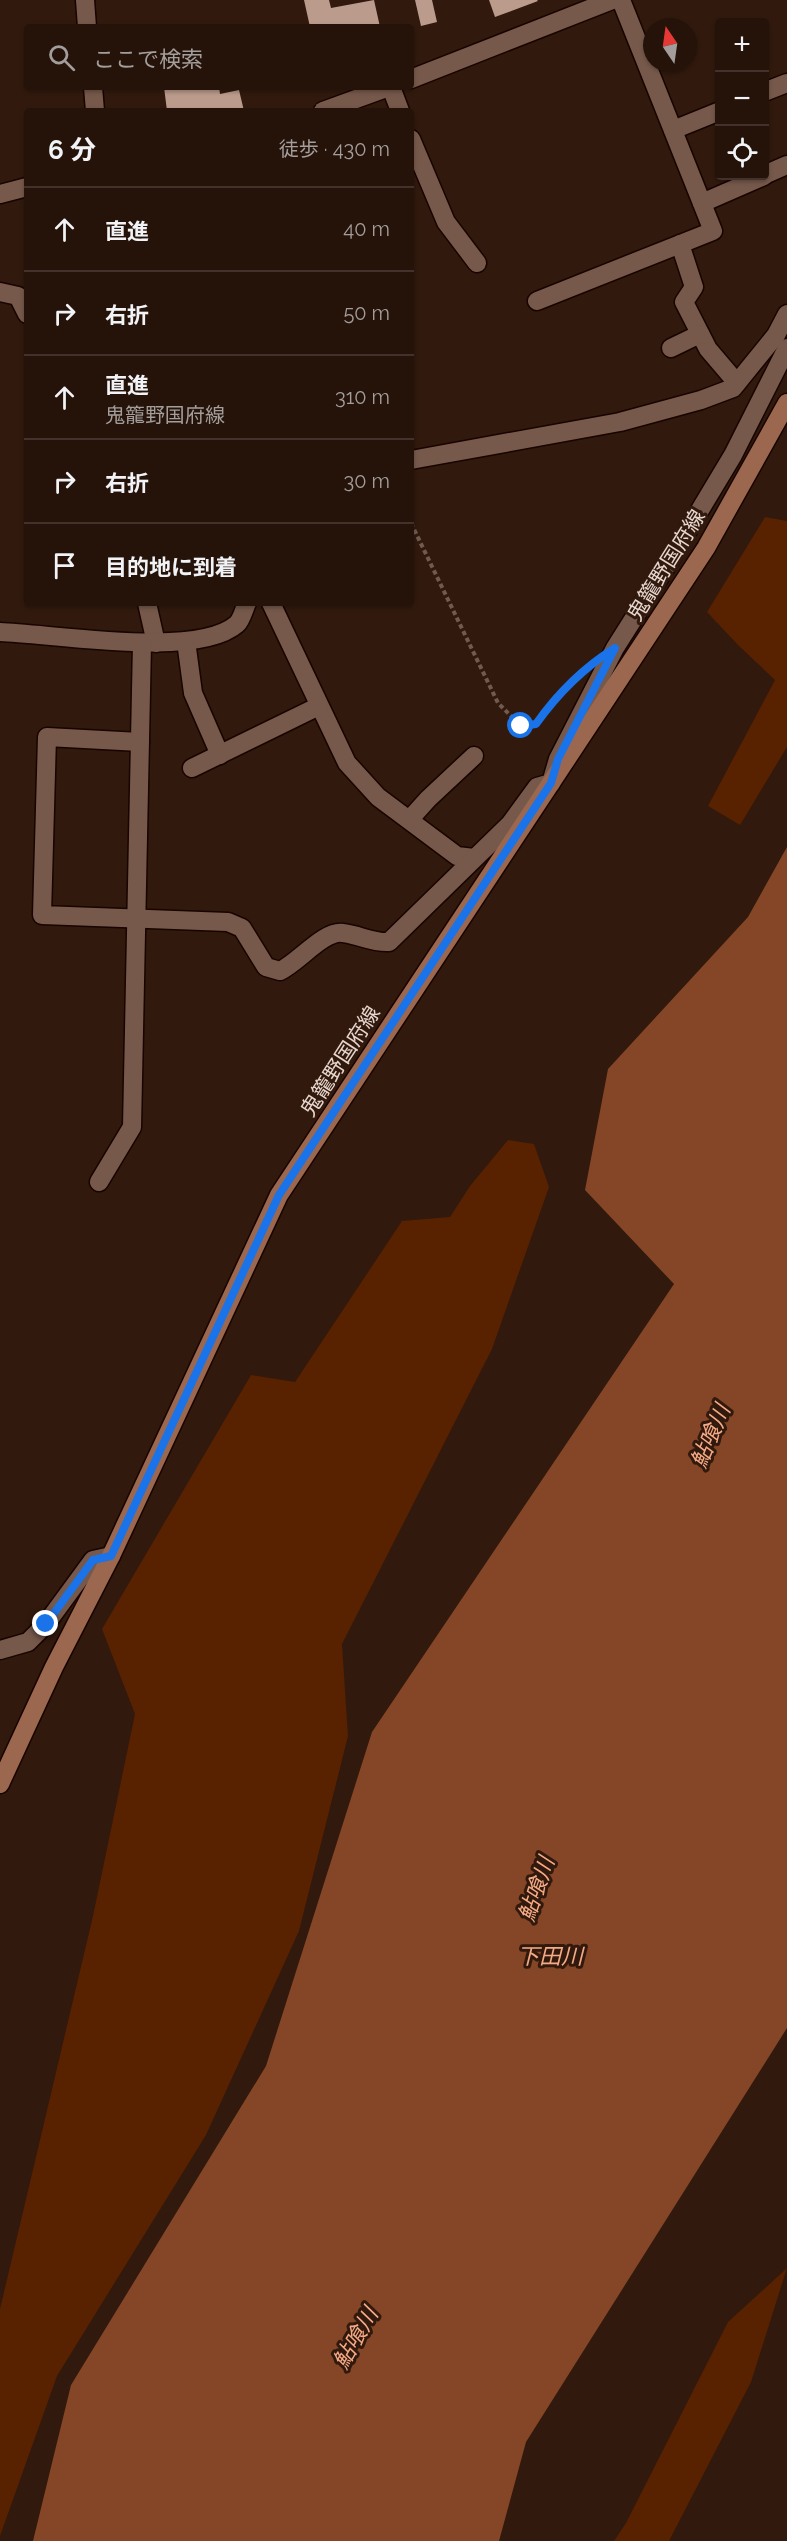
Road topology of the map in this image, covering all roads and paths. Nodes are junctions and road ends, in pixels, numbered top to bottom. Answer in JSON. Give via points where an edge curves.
{"nodes":[{"id":1,"x":84,"y":0,"type":"edge"},
{"id":2,"x":612,"y":0,"type":"edge"},
{"id":3,"x":621,"y":0,"type":"edge"},
{"id":4,"x":87,"y":24,"type":"edge"},
{"id":5,"x":414,"y":78,"type":"edge"},
{"id":6,"x":787,"y":83,"type":"edge"},
{"id":7,"x":93,"y":90,"type":"edge"},
{"id":8,"x":382,"y":90,"type":"edge"},
{"id":9,"x":391,"y":90,"type":"edge"},
{"id":10,"x":769,"y":90,"type":"edge"},
{"id":11,"x":95,"y":108,"type":"edge"},
{"id":12,"x":331,"y":108,"type":"edge"},
{"id":13,"x":399,"y":108,"type":"edge"},
{"id":14,"x":715,"y":113,"type":"edge"},
{"id":15,"x":673,"y":130,"type":"junction"},
{"id":16,"x":414,"y":146,"type":"edge"},
{"id":17,"x":787,"y":165,"type":"edge"},
{"id":18,"x":769,"y":173,"type":"edge"},
{"id":19,"x":753,"y":180,"type":"edge"},
{"id":20,"x":24,"y":188,"type":"edge"},
{"id":21,"x":0,"y":194,"type":"edge"},
{"id":22,"x":702,"y":202,"type":"junction"},
{"id":23,"x":680,"y":244,"type":"junction"},
{"id":24,"x":477,"y":263,"type":"dead end"},
{"id":25,"x":0,"y":292,"type":"edge"},
{"id":26,"x":537,"y":300,"type":"dead end"},
{"id":27,"x":24,"y":308,"type":"edge"},
{"id":28,"x":787,"y":314,"type":"edge"},
{"id":29,"x":700,"y":334,"type":"junction"},
{"id":30,"x":671,"y":348,"type":"dead end"},
{"id":31,"x":787,"y":348,"type":"edge"},
{"id":32,"x":737,"y":383,"type":"junction"},
{"id":33,"x":787,"y":403,"type":"edge"},
{"id":34,"x":414,"y":459,"type":"edge"},
{"id":35,"x":414,"y":529,"type":"edge"},
{"id":36,"x":147,"y":606,"type":"edge"},
{"id":37,"x":246,"y":606,"type":"edge"},
{"id":38,"x":272,"y":606,"type":"edge"},
{"id":39,"x":0,"y":632,"type":"edge"},
{"id":40,"x":186,"y":641,"type":"junction"},
{"id":41,"x":149,"y":643,"type":"junction"},
{"id":42,"x":584,"y":669,"type":"dead end"},
{"id":43,"x":319,"y":706,"type":"junction"},
{"id":44,"x":140,"y":742,"type":"junction"},
{"id":45,"x":220,"y":755,"type":"junction"},
{"id":46,"x":474,"y":756,"type":"dead end"},
{"id":47,"x":192,"y":768,"type":"dead end"},
{"id":48,"x":551,"y":783,"type":"junction"},
{"id":49,"x":410,"y":819,"type":"junction"},
{"id":50,"x":474,"y":858,"type":"junction"},
{"id":51,"x":137,"y":917,"type":"junction"},
{"id":52,"x":99,"y":1182,"type":"dead end"},
{"id":53,"x":111,"y":1556,"type":"junction"},
{"id":54,"x":0,"y":1650,"type":"edge"},
{"id":55,"x":7,"y":1756,"type":"edge"},
{"id":56,"x":0,"y":1784,"type":"edge"}],
"edges":[{"from":1,"to":4,"type":"street"},
{"from":2,"to":5,"type":"street"},
{"from":3,"to":15,"type":"street"},
{"from":6,"to":10,"type":"street"},
{"from":7,"to":11,"type":"street"},
{"from":8,"to":12,"type":"street"},
{"from":9,"to":13,"type":"street"},
{"from":14,"to":15,"type":"street"},
{"from":15,"to":22,"type":"street"},
{"from":16,"to":24,"type":"street","via":[[446,222]]},
{"from":17,"to":18,"type":"street"},
{"from":19,"to":22,"type":"street"},
{"from":20,"to":21,"type":"street"},
{"from":22,"to":23,"type":"street","via":[[713,231]]},
{"from":23,"to":26,"type":"street"},
{"from":23,"to":29,"type":"street","via":[[694,287],[684,302]]},
{"from":25,"to":27,"type":"street","via":[[18,296]]},
{"from":28,"to":32,"type":"street","via":[[776,335]]},
{"from":29,"to":30,"type":"street"},
{"from":29,"to":32,"type":"street"},
{"from":31,"to":48,"type":"street","via":[[733,455],[615,648],[558,759]]},
{"from":32,"to":34,"type":"street","via":[[701,400],[620,422]]},
{"from":33,"to":48,"type":"main road","name":"鬼籠野国府線","via":[[706,548]]},
{"from":35,"to":42,"type":"path","via":[[498,703],[521,726],[536,724],[555,697]]},
{"from":36,"to":41,"type":"street"},
{"from":37,"to":40,"type":"street","via":[[238,623],[218,635]]},
{"from":38,"to":43,"type":"street"},
{"from":39,"to":41,"type":"street"},
{"from":40,"to":41,"type":"street"},
{"from":40,"to":45,"type":"street","via":[[193,693]]},
{"from":41,"to":44,"type":"street"},
{"from":43,"to":45,"type":"street"},
{"from":43,"to":49,"type":"street","via":[[347,763],[378,797]]},
{"from":44,"to":51,"type":"street"},
{"from":44,"to":51,"type":"street","via":[[47,737],[42,915]]},
{"from":45,"to":47,"type":"street"},
{"from":46,"to":49,"type":"street"},
{"from":48,"to":50,"type":"street","via":[[537,787],[510,824]]},
{"from":48,"to":53,"type":"main road","name":"鬼籠野国府線","via":[[279,1195]]},
{"from":49,"to":50,"type":"street","via":[[457,856]]},
{"from":50,"to":51,"type":"street","via":[[389,942],[342,932],[320,939],[294,964],[280,971],[266,967],[242,928],[228,922]]},
{"from":51,"to":52,"type":"street","via":[[132,1127]]},
{"from":53,"to":54,"type":"street","via":[[93,1560],[28,1642]]},
{"from":53,"to":55,"type":"main road","name":"鬼籠野国府線"},
{"from":55,"to":56,"type":"main road","name":"鬼籠野国府線"}]}
